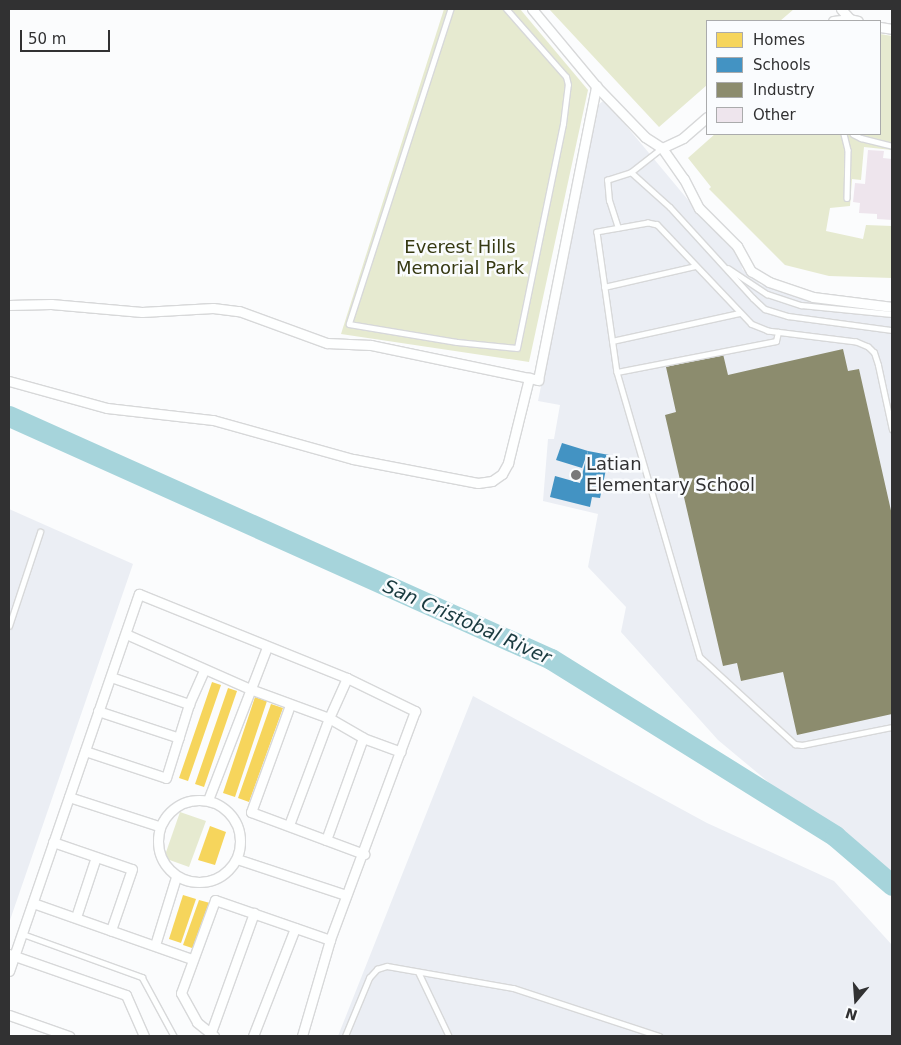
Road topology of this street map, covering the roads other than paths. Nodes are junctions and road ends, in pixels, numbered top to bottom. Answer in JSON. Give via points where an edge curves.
{"nodes":[{"id":1,"x":451,"y":9,"type":"edge"},
{"id":2,"x":506,"y":9,"type":"edge"},
{"id":3,"x":532,"y":9,"type":"edge"},
{"id":4,"x":841,"y":9,"type":"edge"},
{"id":5,"x":854,"y":20,"type":"edge"},
{"id":6,"x":596,"y":86,"type":"junction"},
{"id":7,"x":706,"y":118,"type":"edge"},
{"id":8,"x":844,"y":135,"type":"edge"},
{"id":9,"x":855,"y":135,"type":"edge"},
{"id":10,"x":892,"y":146,"type":"edge"},
{"id":11,"x":662,"y":148,"type":"junction"},
{"id":12,"x":631,"y":172,"type":"junction"},
{"id":13,"x":847,"y":198,"type":"dead end"},
{"id":14,"x":618,"y":228,"type":"junction"},
{"id":15,"x":719,"y":261,"type":"junction"},
{"id":16,"x":696,"y":266,"type":"junction"},
{"id":17,"x":604,"y":288,"type":"junction"},
{"id":18,"x":9,"y":305,"type":"edge"},
{"id":19,"x":892,"y":307,"type":"edge"},
{"id":20,"x":739,"y":313,"type":"junction"},
{"id":21,"x":892,"y":314,"type":"edge"},
{"id":22,"x":892,"y":330,"type":"edge"},
{"id":23,"x":778,"y":332,"type":"junction"},
{"id":24,"x":612,"y":341,"type":"junction"},
{"id":25,"x":617,"y":372,"type":"junction"},
{"id":26,"x":528,"y":378,"type":"junction"},
{"id":27,"x":9,"y":381,"type":"edge"},
{"id":28,"x":892,"y":430,"type":"edge"},
{"id":29,"x":40,"y":532,"type":"dead end"},
{"id":30,"x":9,"y":626,"type":"edge"},
{"id":31,"x":126,"y":634,"type":"junction"},
{"id":32,"x":268,"y":647,"type":"junction"},
{"id":33,"x":204,"y":670,"type":"junction"},
{"id":34,"x":111,"y":677,"type":"junction"},
{"id":35,"x":347,"y":678,"type":"junction"},
{"id":36,"x":250,"y":689,"type":"junction"},
{"id":37,"x":189,"y":704,"type":"junction"},
{"id":38,"x":290,"y":705,"type":"junction"},
{"id":39,"x":98,"y":711,"type":"junction"},
{"id":40,"x":329,"y":718,"type":"junction"},
{"id":41,"x":892,"y":727,"type":"edge"},
{"id":42,"x":179,"y":738,"type":"junction"},
{"id":43,"x":363,"y":738,"type":"junction"},
{"id":44,"x":85,"y":751,"type":"junction"},
{"id":45,"x":401,"y":752,"type":"junction"},
{"id":46,"x":69,"y":797,"type":"junction"},
{"id":47,"x":208,"y":800,"type":"junction"},
{"id":48,"x":289,"y":825,"type":"junction"},
{"id":49,"x":158,"y":826,"type":"junction"},
{"id":50,"x":326,"y":840,"type":"junction"},
{"id":51,"x":53,"y":842,"type":"junction"},
{"id":52,"x":364,"y":854,"type":"junction"},
{"id":53,"x":96,"y":857,"type":"junction"},
{"id":54,"x":237,"y":859,"type":"junction"},
{"id":55,"x":176,"y":877,"type":"junction"},
{"id":56,"x":346,"y":895,"type":"junction"},
{"id":57,"x":33,"y":903,"type":"junction"},
{"id":58,"x":254,"y":913,"type":"junction"},
{"id":59,"x":76,"y":917,"type":"junction"},
{"id":60,"x":295,"y":928,"type":"junction"},
{"id":61,"x":111,"y":930,"type":"junction"},
{"id":62,"x":23,"y":934,"type":"junction"},
{"id":63,"x":330,"y":940,"type":"junction"},
{"id":64,"x":155,"y":945,"type":"junction"},
{"id":65,"x":11,"y":954,"type":"edge"},
{"id":66,"x":192,"y":958,"type":"junction"},
{"id":67,"x":9,"y":971,"type":"edge"},
{"id":68,"x":419,"y":973,"type":"junction"},
{"id":69,"x":9,"y":1015,"type":"edge"},
{"id":70,"x":69,"y":1036,"type":"edge"},
{"id":71,"x":144,"y":1036,"type":"edge"},
{"id":72,"x":174,"y":1036,"type":"edge"},
{"id":73,"x":212,"y":1036,"type":"edge"},
{"id":74,"x":253,"y":1036,"type":"edge"},
{"id":75,"x":302,"y":1036,"type":"edge"},
{"id":76,"x":345,"y":1036,"type":"edge"},
{"id":77,"x":449,"y":1036,"type":"edge"},
{"id":78,"x":660,"y":1036,"type":"edge"}],
"edges":[{"from":1,"to":2,"type":"lane","via":[[349,324],[457,342],[517,348],[563,124],[568,85],[566,77]]},
{"from":3,"to":6,"type":"street"},
{"from":4,"to":5,"type":"street"},
{"from":6,"to":11,"type":"street","via":[[645,137]]},
{"from":6,"to":26,"type":"street","via":[[538,380]]},
{"from":7,"to":11,"type":"street","via":[[683,138]]},
{"from":8,"to":13,"type":"lane","via":[[848,150]]},
{"from":9,"to":10,"type":"lane"},
{"from":11,"to":12,"type":"lane"},
{"from":11,"to":19,"type":"street","via":[[699,208],[736,246],[751,271],[769,282],[813,298]]},
{"from":12,"to":14,"type":"lane","via":[[609,178],[606,185]]},
{"from":12,"to":15,"type":"lane","via":[[670,207]]},
{"from":14,"to":16,"type":"lane","via":[[648,223],[656,225]]},
{"from":14,"to":17,"type":"lane","via":[[596,232]]},
{"from":15,"to":21,"type":"lane","via":[[768,294],[801,305]]},
{"from":15,"to":22,"type":"lane","via":[[758,304],[776,313]]},
{"from":16,"to":17,"type":"lane"},
{"from":16,"to":20,"type":"lane"},
{"from":17,"to":24,"type":"lane"},
{"from":18,"to":26,"type":"street","via":[[51,304],[142,312],[214,308],[239,311],[326,344],[371,345]]},
{"from":20,"to":23,"type":"lane","via":[[751,324]]},
{"from":20,"to":24,"type":"lane"},
{"from":23,"to":25,"type":"lane","via":[[776,341]]},
{"from":23,"to":28,"type":"lane","via":[[856,342],[868,347],[878,365]]},
{"from":24,"to":25,"type":"lane"},
{"from":25,"to":41,"type":"lane","via":[[700,657],[795,744]]},
{"from":26,"to":27,"type":"street","via":[[508,463],[502,474],[492,481],[478,483],[353,459],[213,420],[106,408]]},
{"from":29,"to":30,"type":"lane"},
{"from":31,"to":32,"type":"street","via":[[139,594]]},
{"from":31,"to":33,"type":"street"},
{"from":31,"to":34,"type":"street"},
{"from":32,"to":35,"type":"street"},
{"from":32,"to":36,"type":"street"},
{"from":33,"to":36,"type":"street"},
{"from":33,"to":37,"type":"street"},
{"from":34,"to":37,"type":"street"},
{"from":34,"to":39,"type":"street"},
{"from":35,"to":40,"type":"street"},
{"from":35,"to":45,"type":"street","via":[[415,711]]},
{"from":36,"to":38,"type":"street"},
{"from":36,"to":47,"type":"street"},
{"from":37,"to":42,"type":"street"},
{"from":38,"to":40,"type":"street"},
{"from":38,"to":48,"type":"street","via":[[251,812]]},
{"from":39,"to":42,"type":"street"},
{"from":39,"to":44,"type":"street"},
{"from":40,"to":43,"type":"street"},
{"from":40,"to":48,"type":"street"},
{"from":42,"to":44,"type":"street","via":[[166,778]]},
{"from":43,"to":45,"type":"street"},
{"from":43,"to":50,"type":"street"},
{"from":44,"to":46,"type":"street"},
{"from":45,"to":52,"type":"street"},
{"from":46,"to":49,"type":"street"},
{"from":46,"to":51,"type":"street"},
{"from":47,"to":49,"type":"street","via":[[179,803]]},
{"from":47,"to":54,"type":"street","via":[[224,808],[236,821],[241,840]]},
{"from":48,"to":50,"type":"street"},
{"from":49,"to":55,"type":"street","via":[[156,842],[159,857]]},
{"from":50,"to":52,"type":"street"},
{"from":51,"to":53,"type":"street"},
{"from":51,"to":57,"type":"street"},
{"from":52,"to":56,"type":"street"},
{"from":53,"to":59,"type":"street"},
{"from":53,"to":61,"type":"street","via":[[132,869]]},
{"from":54,"to":55,"type":"street","via":[[220,878],[208,882]]},
{"from":54,"to":56,"type":"street"},
{"from":55,"to":64,"type":"street"},
{"from":56,"to":63,"type":"street"},
{"from":57,"to":59,"type":"street"},
{"from":57,"to":62,"type":"street"},
{"from":58,"to":60,"type":"street"},
{"from":58,"to":66,"type":"street","via":[[215,900]]},
{"from":58,"to":73,"type":"street"},
{"from":59,"to":61,"type":"street"},
{"from":60,"to":63,"type":"street"},
{"from":60,"to":74,"type":"street"},
{"from":61,"to":64,"type":"street"},
{"from":62,"to":65,"type":"street"},
{"from":62,"to":72,"type":"lane","via":[[142,977]]},
{"from":63,"to":75,"type":"street"},
{"from":64,"to":66,"type":"street"},
{"from":65,"to":67,"type":"street"},
{"from":65,"to":71,"type":"street","via":[[126,995]]},
{"from":66,"to":73,"type":"street","via":[[181,993],[197,1022]]},
{"from":68,"to":76,"type":"lane","via":[[400,966],[377,969],[369,978]]},
{"from":68,"to":77,"type":"lane"},
{"from":68,"to":78,"type":"lane","via":[[513,988]]},
{"from":69,"to":70,"type":"street"}]}
